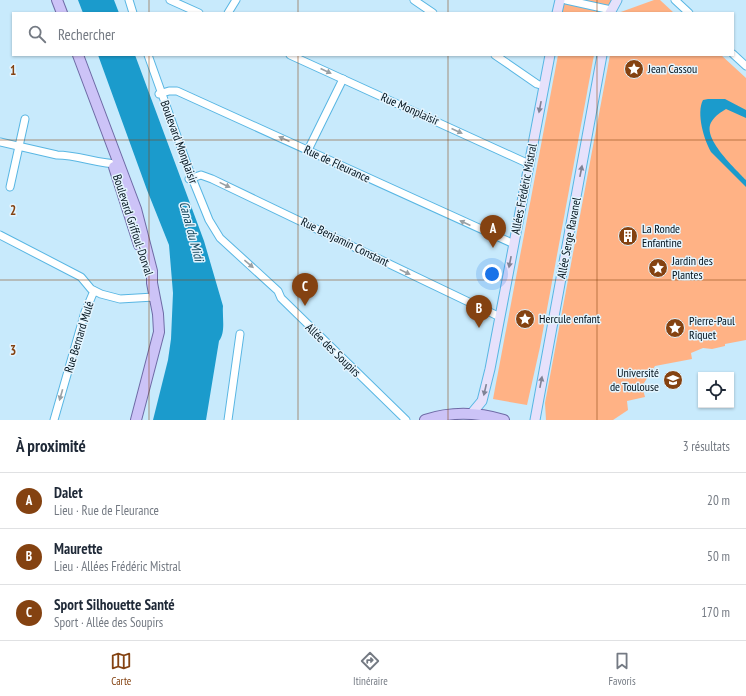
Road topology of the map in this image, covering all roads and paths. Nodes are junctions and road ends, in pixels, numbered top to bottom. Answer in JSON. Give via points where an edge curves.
{"nodes":[{"id":1,"x":52,"y":0,"type":"edge"},
{"id":2,"x":57,"y":0,"type":"edge"},
{"id":3,"x":127,"y":0,"type":"edge"},
{"id":4,"x":170,"y":0,"type":"edge"},
{"id":5,"x":236,"y":0,"type":"edge"},
{"id":6,"x":414,"y":0,"type":"edge"},
{"id":7,"x":560,"y":0,"type":"edge"},
{"id":8,"x":566,"y":0,"type":"edge"},
{"id":9,"x":617,"y":0,"type":"edge"},
{"id":10,"x":675,"y":0,"type":"edge"},
{"id":11,"x":610,"y":11,"type":"edge"},
{"id":12,"x":57,"y":12,"type":"edge"},
{"id":13,"x":62,"y":12,"type":"edge"},
{"id":14,"x":133,"y":12,"type":"edge"},
{"id":15,"x":196,"y":12,"type":"edge"},
{"id":16,"x":229,"y":12,"type":"edge"},
{"id":17,"x":432,"y":12,"type":"edge"},
{"id":18,"x":558,"y":12,"type":"edge"},
{"id":19,"x":688,"y":12,"type":"edge"},
{"id":20,"x":734,"y":55,"type":"edge"},
{"id":21,"x":72,"y":56,"type":"edge"},
{"id":22,"x":78,"y":56,"type":"edge"},
{"id":23,"x":148,"y":56,"type":"edge"},
{"id":24,"x":292,"y":56,"type":"edge"},
{"id":25,"x":496,"y":56,"type":"edge"},
{"id":26,"x":550,"y":56,"type":"edge"},
{"id":27,"x":602,"y":56,"type":"edge"},
{"id":28,"x":746,"y":66,"type":"edge"},
{"id":29,"x":343,"y":79,"type":"junction"},
{"id":30,"x":544,"y":86,"type":"junction"},
{"id":31,"x":160,"y":94,"type":"junction"},
{"id":32,"x":25,"y":118,"type":"dead end"},
{"id":33,"x":0,"y":142,"type":"edge"},
{"id":34,"x":19,"y":147,"type":"junction"},
{"id":35,"x":308,"y":150,"type":"junction"},
{"id":36,"x":116,"y":164,"type":"junction"},
{"id":37,"x":529,"y":164,"type":"junction"},
{"id":38,"x":190,"y":179,"type":"junction"},
{"id":39,"x":10,"y":188,"type":"dead end"},
{"id":40,"x":212,"y":228,"type":"joint"},
{"id":41,"x":0,"y":235,"type":"edge"},
{"id":42,"x":514,"y":244,"type":"junction"},
{"id":43,"x":94,"y":291,"type":"junction"},
{"id":44,"x":154,"y":297,"type":"junction"},
{"id":45,"x":500,"y":317,"type":"junction"},
{"id":46,"x":240,"y":334,"type":"dead end"},
{"id":47,"x":472,"y":413,"type":"junction"},
{"id":48,"x":54,"y":420,"type":"edge"},
{"id":49,"x":136,"y":420,"type":"edge"},
{"id":50,"x":228,"y":420,"type":"edge"},
{"id":51,"x":406,"y":420,"type":"edge"},
{"id":52,"x":425,"y":420,"type":"edge"},
{"id":53,"x":504,"y":420,"type":"edge"},
{"id":54,"x":535,"y":420,"type":"edge"}],
"edges":[{"from":1,"to":12,"type":"main road"},
{"from":2,"to":13,"type":"main road"},
{"from":3,"to":14,"type":"street"},
{"from":4,"to":15,"type":"street"},
{"from":5,"to":16,"type":"street"},
{"from":6,"to":17,"type":"street"},
{"from":7,"to":18,"type":"main road"},
{"from":8,"to":11,"type":"street"},
{"from":9,"to":11,"type":"main road"},
{"from":10,"to":19,"type":"street"},
{"from":20,"to":28,"type":"street"},
{"from":21,"to":36,"type":"main road","name":"Boulevard Griffoul-Dorval"},
{"from":22,"to":36,"type":"main road","name":"Boulevard Griffoul-Dorval"},
{"from":23,"to":31,"type":"street","name":"Boulevard Monplaisir"},
{"from":24,"to":29,"type":"street","name":"Rue Monplaisir","one_way":true},
{"from":25,"to":30,"type":"street","via":[[537,84]]},
{"from":26,"to":30,"type":"main road","name":"Allées Frédéric Mistral"},
{"from":54,"to":27,"type":"main road","name":"Allée Serge Ravanel","one_way":true},
{"from":29,"to":35,"type":"street"},
{"from":29,"to":37,"type":"street","name":"Rue Monplaisir","one_way":true},
{"from":30,"to":37,"type":"main road","name":"Allées Frédéric Mistral","one_way":true},
{"from":35,"to":31,"type":"street","name":"Rue de Fleurance","one_way":true,"via":[[177,91]]},
{"from":31,"to":38,"type":"street","name":"Boulevard Monplaisir"},
{"from":32,"to":34,"type":"street"},
{"from":33,"to":34,"type":"street"},
{"from":34,"to":36,"type":"street","via":[[57,156]]},
{"from":34,"to":39,"type":"street"},
{"from":42,"to":35,"type":"street","name":"Rue de Fleurance","one_way":true},
{"from":36,"to":44,"type":"main road","name":"Boulevard Griffoul-Dorval","via":[[136,209],[149,259]]},
{"from":37,"to":42,"type":"main road","name":"Allées Frédéric Mistral"},
{"from":38,"to":40,"type":"street","name":"Boulevard Monplaisir"},
{"from":38,"to":45,"type":"street","name":"Rue Benjamin Constant","one_way":true,"via":[[201,175],[212,179]]},
{"from":40,"to":51,"type":"street","name":"Allée des Soupirs","one_way":true},
{"from":41,"to":43,"type":"street","via":[[81,277]]},
{"from":42,"to":45,"type":"main road","name":"Allées Frédéric Mistral","one_way":true},
{"from":43,"to":44,"type":"street","name":"Rue Bernard Mulé","via":[[120,299]]},
{"from":43,"to":48,"type":"street","name":"Rue Bernard Mulé","one_way":true,"via":[[85,312]]},
{"from":44,"to":49,"type":"main road","name":"Boulevard Griffoul-Dorval","via":[[159,324],[158,341]]},
{"from":45,"to":47,"type":"main road","name":"Allées Frédéric Mistral","one_way":true,"via":[[484,398]]},
{"from":46,"to":50,"type":"street"},
{"from":47,"to":52,"type":"main road","via":[[446,414]]},
{"from":47,"to":53,"type":"main road"}]}
